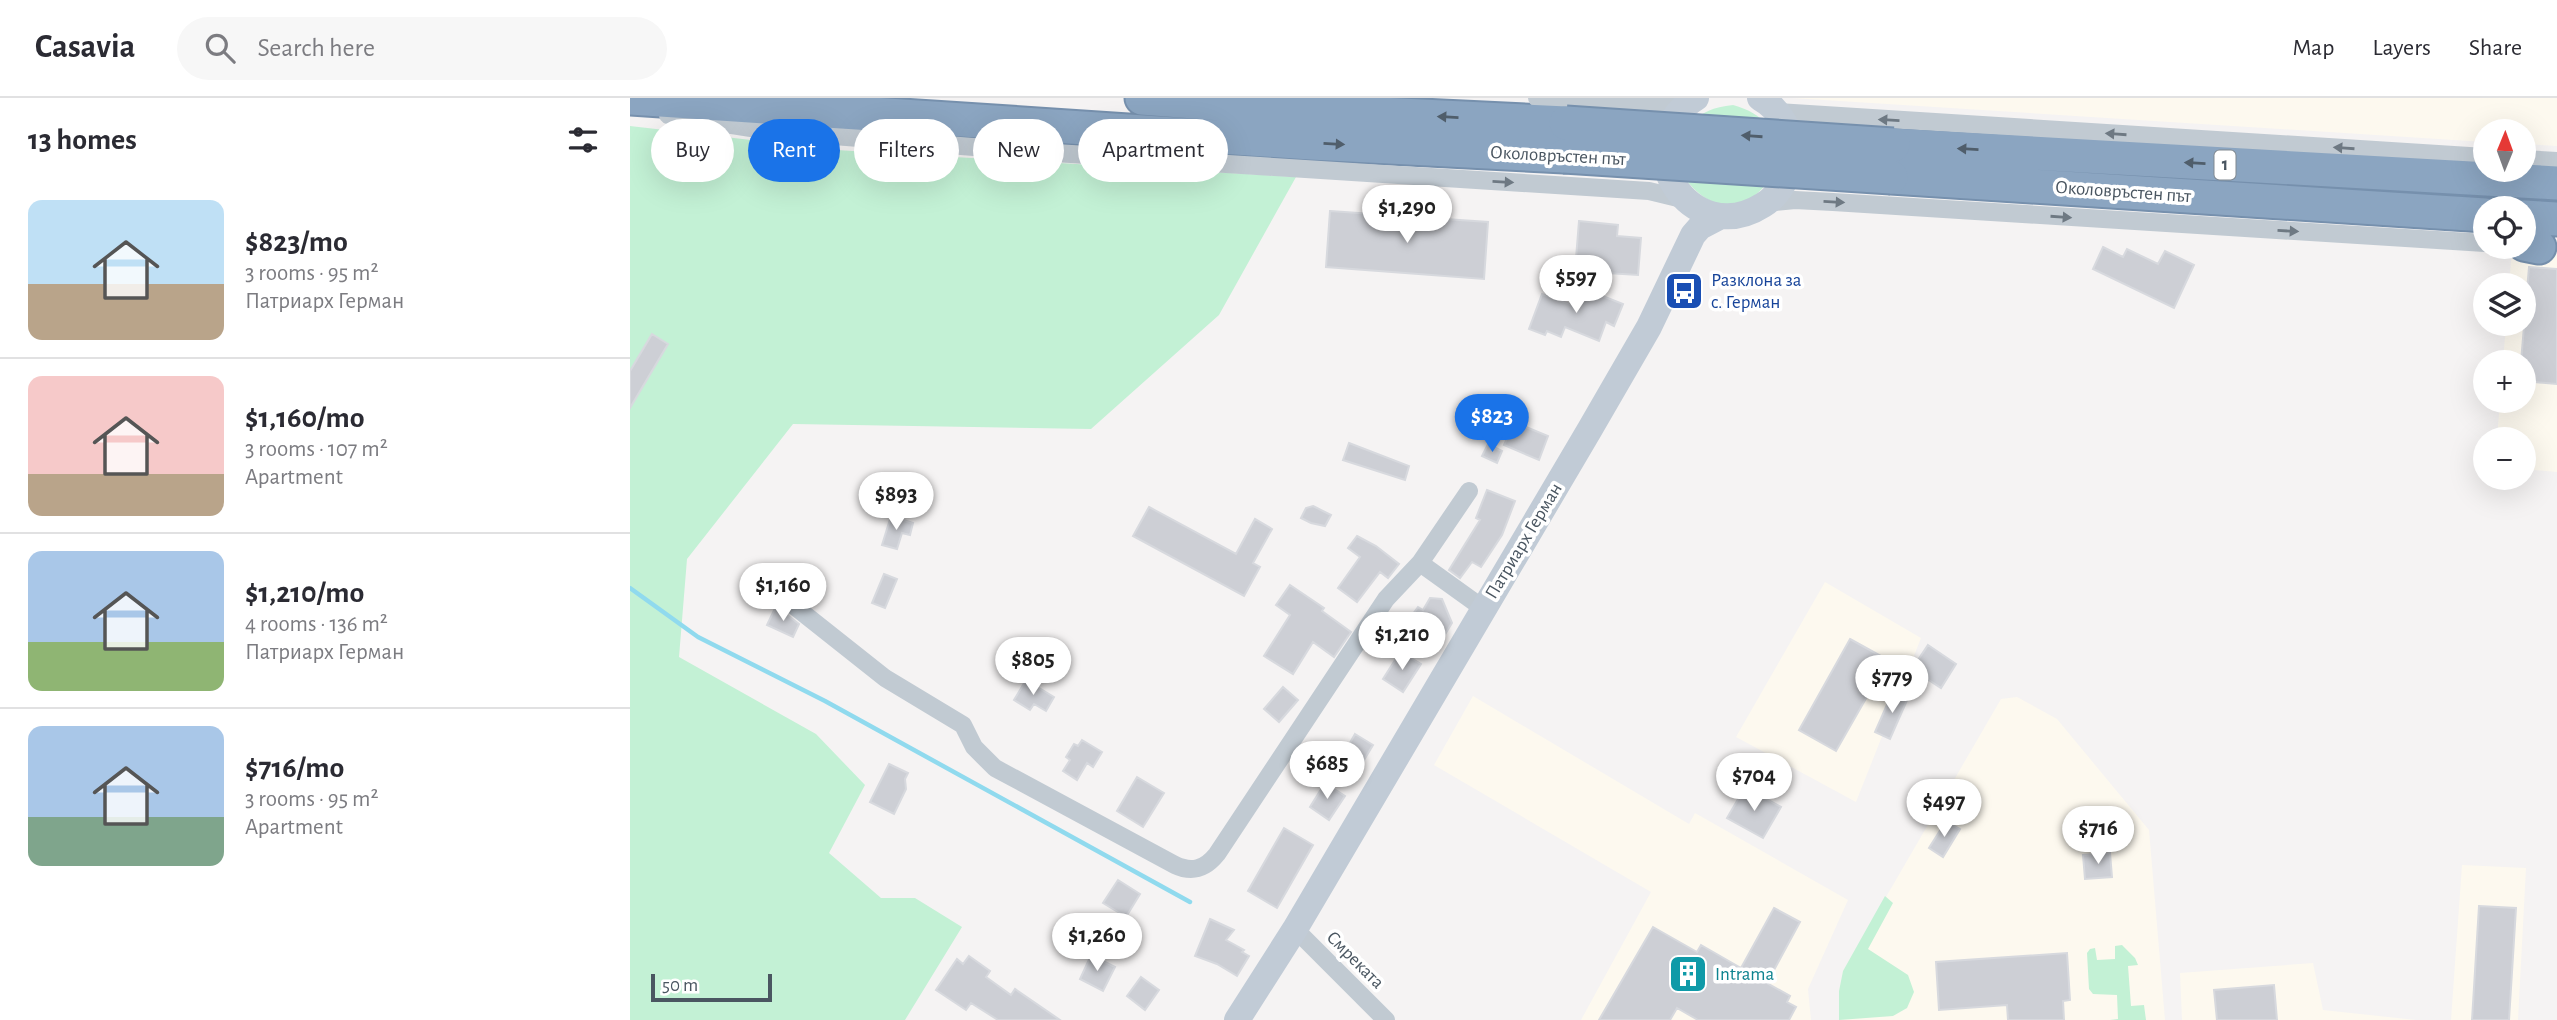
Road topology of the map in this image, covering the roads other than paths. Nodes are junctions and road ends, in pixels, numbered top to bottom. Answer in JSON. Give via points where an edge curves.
{"nodes":[{"id":1,"x":630,"y":98,"type":"edge"},
{"id":2,"x":1142,"y":98,"type":"edge"},
{"id":3,"x":1537,"y":98,"type":"edge"},
{"id":4,"x":1695,"y":98,"type":"edge"},
{"id":5,"x":1768,"y":103,"type":"edge"},
{"id":6,"x":630,"y":109,"type":"edge"},
{"id":7,"x":2473,"y":156,"type":"edge"},
{"id":8,"x":1892,"y":161,"type":"junction"},
{"id":9,"x":2536,"y":161,"type":"edge"},
{"id":10,"x":2557,"y":162,"type":"edge"},
{"id":11,"x":2473,"y":163,"type":"edge"},
{"id":12,"x":2242,"y":166,"type":"junction"},
{"id":13,"x":2557,"y":183,"type":"edge"},
{"id":14,"x":2249,"y":201,"type":"junction"},
{"id":15,"x":1688,"y":202,"type":"junction"},
{"id":16,"x":1766,"y":204,"type":"junction"},
{"id":17,"x":2473,"y":214,"type":"edge"},
{"id":18,"x":1721,"y":216,"type":"junction"},
{"id":19,"x":2536,"y":218,"type":"edge"},
{"id":20,"x":2557,"y":219,"type":"edge"},
{"id":21,"x":1693,"y":236,"type":"junction"},
{"id":22,"x":2473,"y":239,"type":"edge"},
{"id":23,"x":2473,"y":240,"type":"edge"},
{"id":24,"x":1469,"y":491,"type":"dead end"},
{"id":25,"x":1420,"y":563,"type":"junction"},
{"id":26,"x":779,"y":594,"type":"dead end"},
{"id":27,"x":1484,"y":609,"type":"junction"},
{"id":28,"x":1295,"y":929,"type":"junction"},
{"id":29,"x":1237,"y":1020,"type":"edge"},
{"id":30,"x":1386,"y":1020,"type":"edge"}],
"edges":[{"from":1,"to":8,"type":"highway","name":"Околовръстен път","number":"1","one_way":true,"bridge":true,"via":[[1564,156]]},
{"from":8,"to":2,"type":"highway","name":"Околовръстен път","number":"1","one_way":true,"bridge":true,"via":[[1566,123]]},
{"from":3,"to":4,"type":"street","via":[[1667,104]]},
{"from":4,"to":15,"type":"street","via":[[1674,118],[1665,146],[1673,185]]},
{"from":7,"to":5,"type":"street","one_way":true},
{"from":5,"to":16,"type":"street","via":[[1790,138],[1792,156],[1786,178]]},
{"from":6,"to":15,"type":"street","one_way":true,"via":[[771,131],[1649,191]]},
{"from":12,"to":8,"type":"highway","name":"Околовръстен път","number":"1","one_way":true},
{"from":8,"to":14,"type":"highway","name":"Околовръстен път","number":"1"},
{"from":9,"to":10,"type":"highway"},
{"from":11,"to":12,"type":"highway"},
{"from":12,"to":13,"type":"highway","name":"Околовръстен път","number":"1"},
{"from":14,"to":17,"type":"highway","name":"Околовръстен път","number":"1"},
{"from":14,"to":22,"type":"highway"},
{"from":15,"to":18,"type":"street"},
{"from":15,"to":21,"type":"street"},
{"from":16,"to":18,"type":"street","via":[[1744,214]]},
{"from":16,"to":23,"type":"street","one_way":true,"via":[[1833,202]]},
{"from":18,"to":21,"type":"street","name":"Патриарх Герман"},
{"from":19,"to":20,"type":"highway"},
{"from":21,"to":27,"type":"street","name":"Патриарх Герман","via":[[1649,327]]},
{"from":24,"to":25,"type":"street"},
{"from":25,"to":26,"type":"street","via":[[1386,599],[1211,862],[1194,870],[1175,865],[995,768],[974,747],[964,725],[885,678]]},
{"from":25,"to":27,"type":"street"},
{"from":27,"to":28,"type":"street","name":"Патриарх Герман"},
{"from":28,"to":29,"type":"street","name":"Патриарх Герман"},
{"from":28,"to":30,"type":"street","name":"Смреката"}]}
